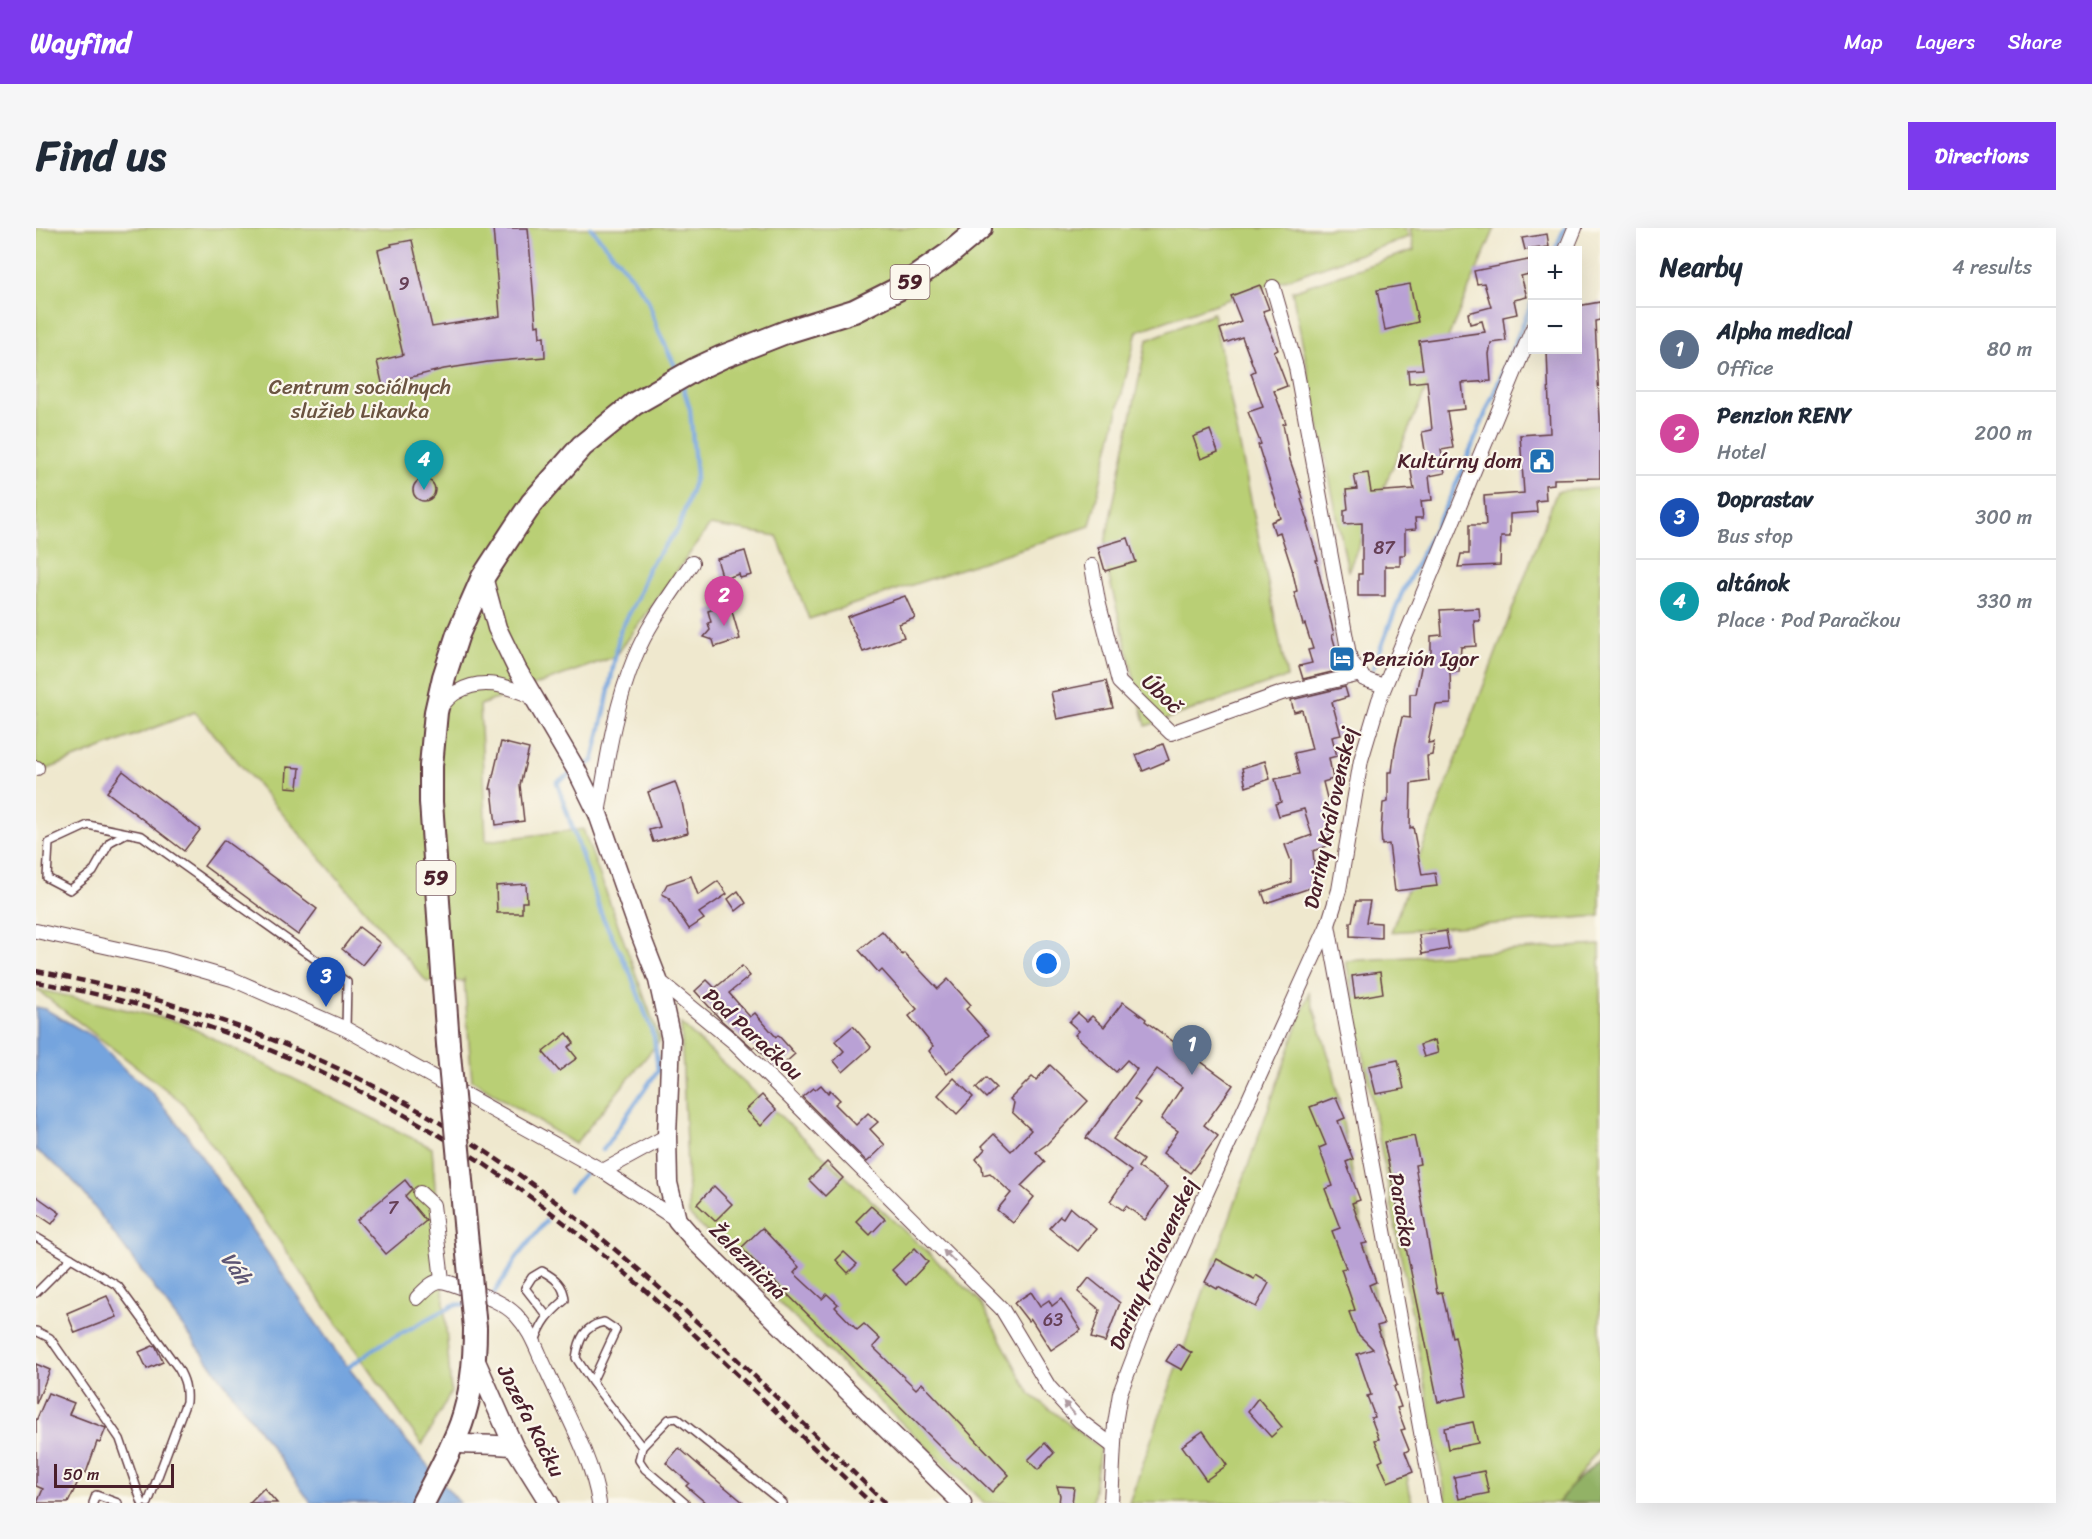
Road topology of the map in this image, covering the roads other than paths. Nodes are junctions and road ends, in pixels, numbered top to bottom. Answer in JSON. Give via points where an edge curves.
{"nodes":[{"id":1,"x":980,"y":228,"type":"edge"},
{"id":2,"x":1575,"y":228,"type":"edge"},
{"id":3,"x":1568,"y":246,"type":"edge"},
{"id":4,"x":1273,"y":287,"type":"dead end"},
{"id":5,"x":1528,"y":342,"type":"edge"},
{"id":6,"x":692,"y":563,"type":"dead end"},
{"id":7,"x":1092,"y":566,"type":"dead end"},
{"id":8,"x":483,"y":577,"type":"junction"},
{"id":9,"x":1361,"y":674,"type":"junction"},
{"id":10,"x":1384,"y":686,"type":"junction"},
{"id":11,"x":534,"y":697,"type":"junction"},
{"id":12,"x":436,"y":712,"type":"junction"},
{"id":13,"x":598,"y":814,"type":"junction"},
{"id":14,"x":127,"y":833,"type":"junction"},
{"id":15,"x":1328,"y":925,"type":"junction"},
{"id":16,"x":36,"y":932,"type":"edge"},
{"id":17,"x":658,"y":980,"type":"junction"},
{"id":18,"x":346,"y":1029,"type":"junction"},
{"id":19,"x":668,"y":1136,"type":"junction"},
{"id":20,"x":603,"y":1171,"type":"junction"},
{"id":21,"x":420,"y":1193,"type":"dead end"},
{"id":22,"x":677,"y":1220,"type":"junction"},
{"id":23,"x":36,"y":1237,"type":"edge"},
{"id":24,"x":71,"y":1258,"type":"junction"},
{"id":25,"x":442,"y":1280,"type":"junction"},
{"id":26,"x":36,"y":1293,"type":"edge"},
{"id":27,"x":417,"y":1298,"type":"dead end"},
{"id":28,"x":547,"y":1316,"type":"junction"},
{"id":29,"x":36,"y":1331,"type":"edge"},
{"id":30,"x":535,"y":1341,"type":"junction"},
{"id":31,"x":475,"y":1359,"type":"junction"},
{"id":32,"x":592,"y":1382,"type":"junction"},
{"id":33,"x":453,"y":1443,"type":"junction"},
{"id":34,"x":1113,"y":1446,"type":"junction"},
{"id":35,"x":514,"y":1447,"type":"junction"},
{"id":36,"x":642,"y":1447,"type":"junction"},
{"id":37,"x":93,"y":1503,"type":"edge"},
{"id":38,"x":118,"y":1503,"type":"edge"},
{"id":39,"x":142,"y":1503,"type":"edge"},
{"id":40,"x":148,"y":1503,"type":"edge"},
{"id":41,"x":423,"y":1503,"type":"edge"},
{"id":42,"x":549,"y":1503,"type":"edge"},
{"id":43,"x":599,"y":1503,"type":"edge"},
{"id":44,"x":685,"y":1503,"type":"edge"},
{"id":45,"x":783,"y":1503,"type":"edge"},
{"id":46,"x":962,"y":1503,"type":"edge"},
{"id":47,"x":1111,"y":1503,"type":"edge"},
{"id":48,"x":1434,"y":1503,"type":"edge"}],
"edges":[{"from":1,"to":8,"type":"main road","number":"59","via":[[950,255],[876,301],[722,357],[634,404],[582,446],[532,503]]},
{"from":2,"to":3,"type":"street"},
{"from":4,"to":9,"type":"street","via":[[1296,367],[1350,660]]},
{"from":5,"to":10,"type":"street","name":"Dariny Kráľovenskej"},
{"from":6,"to":13,"type":"street","via":[[635,657],[613,725]]},
{"from":7,"to":9,"type":"street","name":"Úboč","via":[[1119,682],[1171,733],[1282,693]]},
{"from":8,"to":11,"type":"street","name":"Pod Paračkou","via":[[497,628]]},
{"from":8,"to":12,"type":"main road","number":"59","via":[[458,634]]},
{"from":9,"to":10,"type":"street","via":[[1364,679]]},
{"from":10,"to":15,"type":"street","name":"Dariny Kráľovenskej","via":[[1361,760],[1339,890]]},
{"from":11,"to":12,"type":"street","via":[[503,685],[476,684],[456,692]]},
{"from":11,"to":13,"type":"street","name":"Pod Paračkou"},
{"from":12,"to":31,"type":"main road","number":"59","bridge":true,"via":[[431,802]]},
{"from":13,"to":17,"type":"street","name":"Pod Paračkou"},
{"from":14,"to":14,"type":"lane","via":[[88,825],[49,843],[47,878],[70,890],[93,872],[110,842]]},
{"from":14,"to":18,"type":"lane","via":[[142,836],[347,982]]},
{"from":15,"to":34,"type":"street","name":"Dariny Kráľovenskej","via":[[1144,1330],[1120,1393]]},
{"from":15,"to":48,"type":"street","name":"Paračka"},
{"from":16,"to":18,"type":"street","via":[[163,959],[232,979]]},
{"from":17,"to":19,"type":"street","name":"Železničná","via":[[671,1039]]},
{"from":34,"to":17,"type":"street","name":"Pod Paračkou","one_way":true,"via":[[1080,1421],[1049,1387],[1002,1310],[734,1042]]},
{"from":18,"to":20,"type":"street"},
{"from":19,"to":20,"type":"street"},
{"from":19,"to":22,"type":"street","name":"Železničná","via":[[668,1183]]},
{"from":20,"to":22,"type":"street"},
{"from":21,"to":25,"type":"street","via":[[433,1205]]},
{"from":22,"to":46,"type":"street","name":"Železničná"},
{"from":23,"to":24,"type":"lane"},
{"from":24,"to":26,"type":"lane"},
{"from":24,"to":40,"type":"lane","via":[[118,1286],[184,1379],[186,1402]]},
{"from":25,"to":27,"type":"street","via":[[432,1283]]},
{"from":25,"to":30,"type":"street","via":[[508,1308]]},
{"from":28,"to":28,"type":"lane","via":[[565,1300],[555,1278],[542,1271],[525,1288]]},
{"from":28,"to":30,"type":"lane"},
{"from":29,"to":39,"type":"lane","via":[[50,1338],[120,1439]]},
{"from":30,"to":43,"type":"street","via":[[580,1444]]},
{"from":31,"to":33,"type":"main road","number":"59","via":[[470,1392]]},
{"from":31,"to":35,"type":"street","name":"Jozefa Kačku"},
{"from":32,"to":32,"type":"lane","via":[[576,1358],[579,1339],[593,1324],[604,1322],[616,1330]]},
{"from":32,"to":36,"type":"lane"},
{"from":33,"to":35,"type":"street"},
{"from":33,"to":41,"type":"main road","number":"59"},
{"from":34,"to":47,"type":"street","name":"Dariny Kráľovenskej"},
{"from":35,"to":42,"type":"street","name":"Jozefa Kačku"},
{"from":36,"to":44,"type":"lane","via":[[639,1460],[645,1469]]},
{"from":36,"to":45,"type":"lane","via":[[669,1419],[677,1418]]},
{"from":37,"to":38,"type":"lane","via":[[96,1496]]}]}
